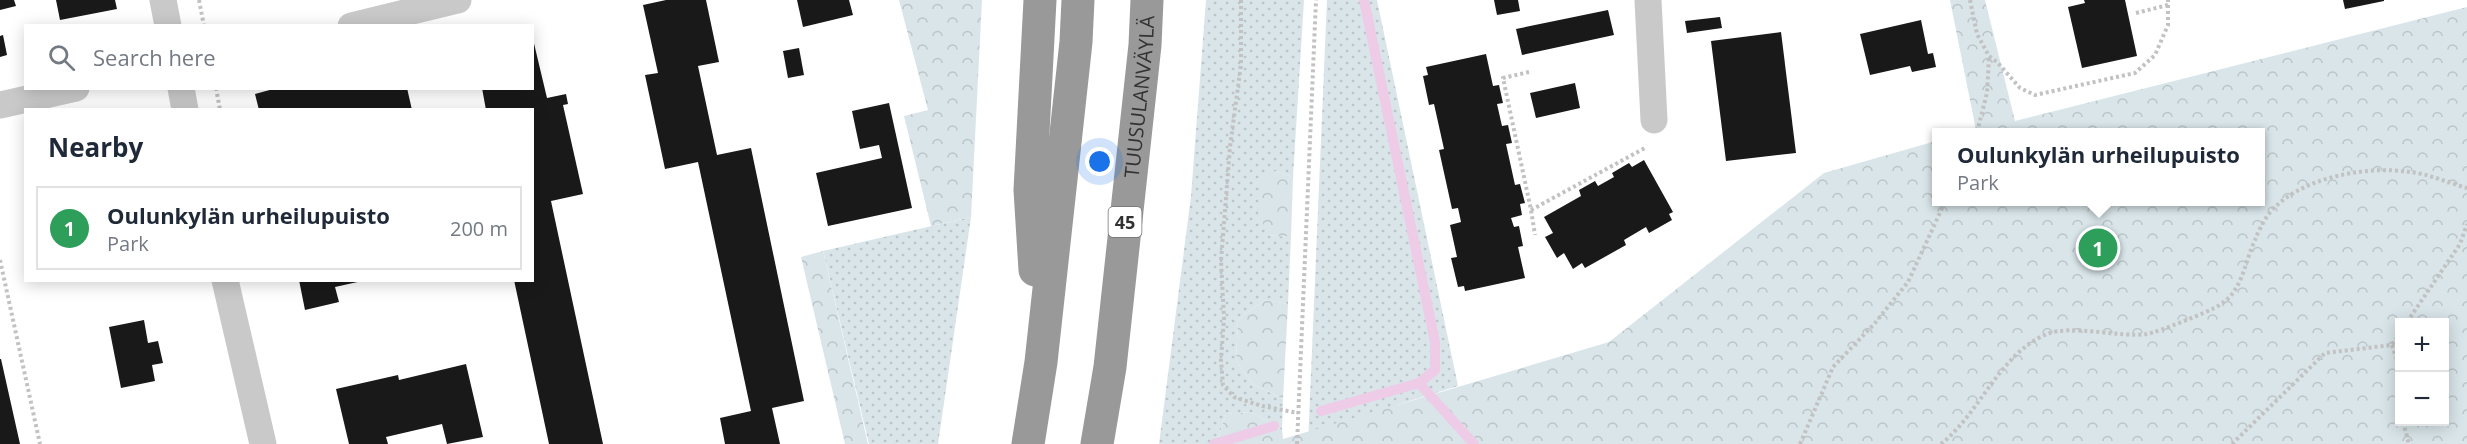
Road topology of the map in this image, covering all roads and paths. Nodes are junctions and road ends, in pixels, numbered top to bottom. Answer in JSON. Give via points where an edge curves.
{"nodes":[{"id":1,"x":163,"y":0,"type":"edge"},
{"id":2,"x":199,"y":0,"type":"edge"},
{"id":3,"x":458,"y":0,"type":"edge"},
{"id":4,"x":1040,"y":0,"type":"edge"},
{"id":5,"x":1078,"y":0,"type":"edge"},
{"id":6,"x":1147,"y":0,"type":"edge"},
{"id":7,"x":1241,"y":0,"type":"edge"},
{"id":8,"x":1316,"y":0,"type":"edge"},
{"id":9,"x":1648,"y":0,"type":"edge"},
{"id":10,"x":1970,"y":0,"type":"edge"},
{"id":11,"x":2168,"y":2,"type":"edge"},
{"id":12,"x":2136,"y":13,"type":"dead end"},
{"id":13,"x":168,"y":24,"type":"edge"},
{"id":14,"x":204,"y":24,"type":"edge"},
{"id":15,"x":359,"y":24,"type":"edge"},
{"id":16,"x":1989,"y":57,"type":"junction"},
{"id":17,"x":1529,"y":72,"type":"dead end"},
{"id":18,"x":67,"y":90,"type":"edge"},
{"id":19,"x":181,"y":90,"type":"edge"},
{"id":20,"x":216,"y":90,"type":"edge"},
{"id":21,"x":0,"y":105,"type":"edge"},
{"id":22,"x":185,"y":108,"type":"edge"},
{"id":23,"x":220,"y":108,"type":"edge"},
{"id":24,"x":1654,"y":120,"type":"joint"},
{"id":25,"x":1978,"y":128,"type":"edge"},
{"id":26,"x":2467,"y":188,"type":"edge"},
{"id":27,"x":1943,"y":206,"type":"edge"},
{"id":28,"x":1531,"y":210,"type":"junction"},
{"id":29,"x":2467,"y":224,"type":"edge"},
{"id":30,"x":1534,"y":236,"type":"dead end"},
{"id":31,"x":0,"y":260,"type":"edge"},
{"id":32,"x":225,"y":282,"type":"edge"},
{"id":33,"x":2410,"y":318,"type":"edge"},
{"id":34,"x":2395,"y":340,"type":"edge"},
{"id":35,"x":2391,"y":345,"type":"junction"},
{"id":36,"x":2395,"y":356,"type":"edge"},
{"id":37,"x":1041,"y":362,"type":"junction"},
{"id":38,"x":1298,"y":413,"type":"junction"},
{"id":39,"x":2404,"y":426,"type":"edge"},
{"id":40,"x":40,"y":444,"type":"edge"},
{"id":41,"x":263,"y":444,"type":"edge"},
{"id":42,"x":1028,"y":444,"type":"edge"},
{"id":43,"x":1097,"y":444,"type":"edge"},
{"id":44,"x":1297,"y":444,"type":"edge"},
{"id":45,"x":1800,"y":444,"type":"edge"},
{"id":46,"x":1941,"y":444,"type":"edge"},
{"id":47,"x":2232,"y":444,"type":"edge"},
{"id":48,"x":2409,"y":444,"type":"edge"}],
"edges":[{"from":1,"to":13,"type":"street"},
{"from":2,"to":14,"type":"path"},
{"from":3,"to":15,"type":"street"},
{"from":4,"to":37,"type":"highway","via":[[1030,190]]},
{"from":5,"to":37,"type":"highway"},
{"from":6,"to":43,"type":"highway","name":"TUUSULANVÄYLÄ","number":"45","via":[[1111,355]]},
{"from":7,"to":38,"type":"path","via":[[1241,64],[1221,261],[1223,385],[1234,397]]},
{"from":8,"to":38,"type":"path"},
{"from":9,"to":24,"type":"street"},
{"from":10,"to":16,"type":"path","via":[[1977,34]]},
{"from":11,"to":12,"type":"path"},
{"from":11,"to":16,"type":"path","via":[[2168,25],[2155,55],[2135,73],[2035,95],[2020,88]]},
{"from":16,"to":25,"type":"path","via":[[1987,93]]},
{"from":17,"to":28,"type":"path","via":[[1503,78]]},
{"from":18,"to":21,"type":"street"},
{"from":19,"to":22,"type":"street"},
{"from":20,"to":23,"type":"path"},
{"from":24,"to":28,"type":"path","via":[[1651,142],[1643,150]]},
{"from":26,"to":46,"type":"path","via":[[2410,172],[2370,171],[2322,179],[2290,196],[2268,215],[2238,287],[2220,305],[2147,334],[2048,333],[2019,350],[1956,432]]},
{"from":27,"to":45,"type":"path","via":[[1908,282],[1833,367]]},
{"from":28,"to":30,"type":"path"},
{"from":29,"to":33,"type":"path","via":[[2460,244]]},
{"from":31,"to":40,"type":"path"},
{"from":32,"to":41,"type":"street"},
{"from":34,"to":35,"type":"path"},
{"from":35,"to":36,"type":"path"},
{"from":35,"to":47,"type":"path","via":[[2325,353]]},
{"from":37,"to":42,"type":"highway"},
{"from":38,"to":44,"type":"path"},
{"from":39,"to":48,"type":"path"}]}
